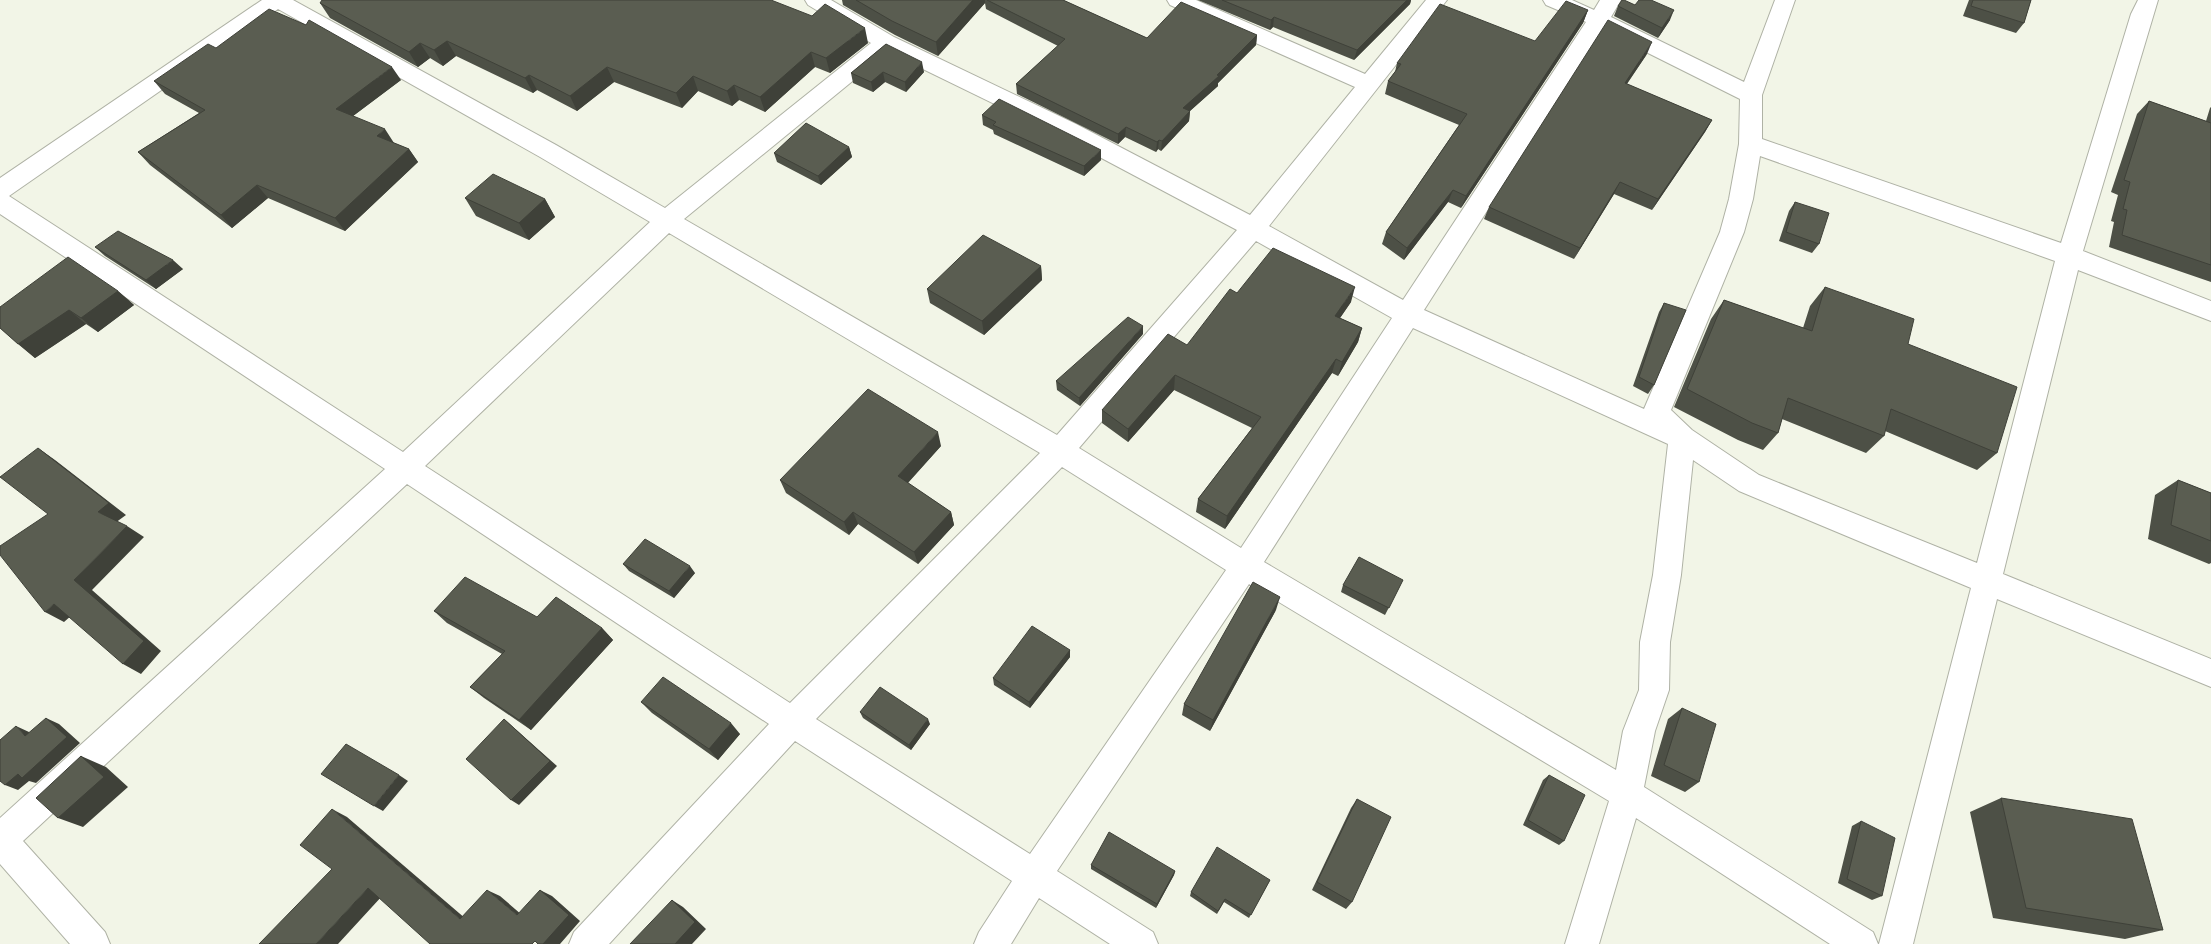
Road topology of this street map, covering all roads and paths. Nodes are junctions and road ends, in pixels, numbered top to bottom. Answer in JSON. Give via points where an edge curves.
{"nodes":[{"id":1,"x":277,"y":0,"type":"edge"},
{"id":2,"x":816,"y":0,"type":"edge"},
{"id":3,"x":1177,"y":0,"type":"edge"},
{"id":4,"x":1437,"y":0,"type":"edge"},
{"id":5,"x":1553,"y":0,"type":"edge"},
{"id":6,"x":1785,"y":0,"type":"edge"},
{"id":7,"x":2148,"y":0,"type":"edge"},
{"id":8,"x":1605,"y":10,"type":"edge"},
{"id":9,"x":886,"y":42,"type":"junction"},
{"id":10,"x":1368,"y":84,"type":"junction"},
{"id":11,"x":1751,"y":95,"type":"junction"},
{"id":12,"x":1750,"y":144,"type":"junction"},
{"id":13,"x":0,"y":190,"type":"edge"},
{"id":14,"x":0,"y":202,"type":"edge"},
{"id":15,"x":667,"y":220,"type":"junction"},
{"id":16,"x":1253,"y":228,"type":"junction"},
{"id":17,"x":2069,"y":256,"type":"junction"},
{"id":18,"x":2211,"y":311,"type":"edge"},
{"id":19,"x":1407,"y":314,"type":"junction"},
{"id":20,"x":1682,"y":438,"type":"junction"},
{"id":21,"x":1060,"y":451,"type":"junction"},
{"id":22,"x":404,"y":469,"type":"junction"},
{"id":23,"x":1245,"y":566,"type":"junction"},
{"id":24,"x":1988,"y":580,"type":"junction"},
{"id":25,"x":2211,"y":673,"type":"edge"},
{"id":26,"x":792,"y":722,"type":"junction"},
{"id":27,"x":1627,"y":794,"type":"junction"},
{"id":28,"x":0,"y":839,"type":"edge"},
{"id":29,"x":1035,"y":875,"type":"junction"},
{"id":30,"x":93,"y":944,"type":"edge"},
{"id":31,"x":586,"y":944,"type":"edge"},
{"id":32,"x":991,"y":944,"type":"edge"},
{"id":33,"x":1141,"y":944,"type":"edge"},
{"id":34,"x":1582,"y":944,"type":"edge"},
{"id":35,"x":1861,"y":944,"type":"edge"},
{"id":36,"x":1896,"y":944,"type":"edge"}],
"edges":[{"from":1,"to":13,"type":"street"},
{"from":1,"to":15,"type":"street"},
{"from":2,"to":9,"type":"street"},
{"from":3,"to":10,"type":"street"},
{"from":4,"to":10,"type":"street"},
{"from":5,"to":8,"type":"street"},
{"from":6,"to":11,"type":"street"},
{"from":7,"to":17,"type":"street"},
{"from":8,"to":11,"type":"street"},
{"from":8,"to":19,"type":"street"},
{"from":9,"to":15,"type":"street"},
{"from":9,"to":16,"type":"street","via":[[1068,130]]},
{"from":10,"to":16,"type":"street"},
{"from":11,"to":12,"type":"street"},
{"from":12,"to":17,"type":"street"},
{"from":12,"to":20,"type":"street","via":[[1732,232],[1656,413]]},
{"from":14,"to":22,"type":"street"},
{"from":15,"to":21,"type":"street"},
{"from":15,"to":22,"type":"street"},
{"from":16,"to":19,"type":"street"},
{"from":16,"to":21,"type":"street"},
{"from":17,"to":18,"type":"street"},
{"from":17,"to":24,"type":"street"},
{"from":19,"to":20,"type":"street"},
{"from":19,"to":23,"type":"street"},
{"from":20,"to":24,"type":"street","via":[[1749,483]]},
{"from":20,"to":27,"type":"street","via":[[1667,575],[1655,642],[1654,690],[1639,732]]},
{"from":21,"to":23,"type":"street"},
{"from":21,"to":26,"type":"street"},
{"from":22,"to":26,"type":"street"},
{"from":22,"to":28,"type":"street"},
{"from":23,"to":27,"type":"street"},
{"from":23,"to":29,"type":"street"},
{"from":24,"to":25,"type":"street"},
{"from":24,"to":36,"type":"street"},
{"from":26,"to":29,"type":"street"},
{"from":26,"to":31,"type":"street"},
{"from":27,"to":34,"type":"street"},
{"from":27,"to":35,"type":"street"},
{"from":28,"to":30,"type":"street"},
{"from":29,"to":32,"type":"street"},
{"from":29,"to":33,"type":"street"}]}
